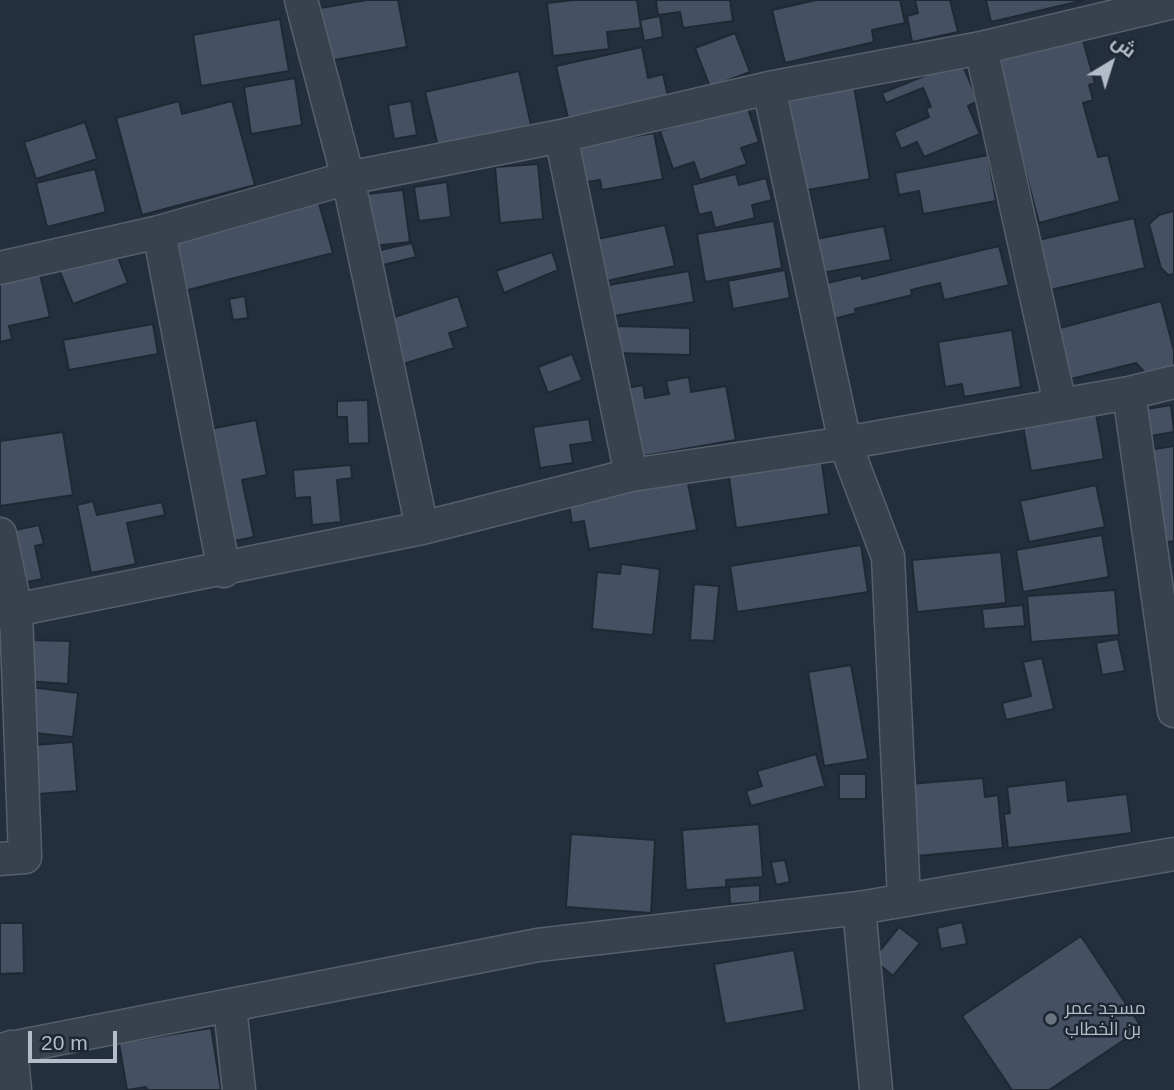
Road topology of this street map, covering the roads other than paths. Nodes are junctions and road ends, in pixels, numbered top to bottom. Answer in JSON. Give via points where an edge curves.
{"nodes":[{"id":1,"x":301,"y":0,"type":"edge"},
{"id":2,"x":1174,"y":2,"type":"edge"},
{"id":3,"x":981,"y":48,"type":"junction"},
{"id":4,"x":769,"y":88,"type":"junction"},
{"id":5,"x":561,"y":136,"type":"junction"},
{"id":6,"x":348,"y":178,"type":"junction"},
{"id":7,"x":159,"y":232,"type":"junction"},
{"id":8,"x":0,"y":268,"type":"edge"},
{"id":9,"x":1174,"y":382,"type":"edge"},
{"id":10,"x":1129,"y":393,"type":"junction"},
{"id":11,"x":1060,"y":404,"type":"junction"},
{"id":12,"x":845,"y":443,"type":"junction"},
{"id":13,"x":631,"y":475,"type":"junction"},
{"id":14,"x":422,"y":528,"type":"junction"},
{"id":15,"x":0,"y":534,"type":"edge"},
{"id":16,"x":224,"y":571,"type":"junction"},
{"id":17,"x":8,"y":611,"type":"edge"},
{"id":18,"x":1174,"y":711,"type":"edge"},
{"id":19,"x":1174,"y":854,"type":"edge"},
{"id":20,"x":0,"y":859,"type":"edge"},
{"id":21,"x":904,"y":899,"type":"junction"},
{"id":22,"x":859,"y":908,"type":"junction"},
{"id":23,"x":230,"y":1007,"type":"junction"},
{"id":24,"x":5,"y":1049,"type":"edge"},
{"id":25,"x":15,"y":1090,"type":"edge"},
{"id":26,"x":239,"y":1090,"type":"edge"},
{"id":27,"x":876,"y":1090,"type":"edge"}],
"edges":[{"from":1,"to":6,"type":"street"},
{"from":2,"to":3,"type":"street"},
{"from":3,"to":4,"type":"street"},
{"from":3,"to":11,"type":"street"},
{"from":4,"to":5,"type":"street"},
{"from":4,"to":12,"type":"street"},
{"from":5,"to":6,"type":"street"},
{"from":5,"to":13,"type":"street"},
{"from":6,"to":7,"type":"street"},
{"from":6,"to":14,"type":"street"},
{"from":7,"to":8,"type":"street"},
{"from":7,"to":16,"type":"street"},
{"from":9,"to":10,"type":"street"},
{"from":10,"to":11,"type":"street"},
{"from":10,"to":18,"type":"street"},
{"from":11,"to":12,"type":"street"},
{"from":12,"to":13,"type":"street"},
{"from":12,"to":21,"type":"street","via":[[888,557]]},
{"from":13,"to":14,"type":"street"},
{"from":14,"to":16,"type":"street"},
{"from":15,"to":17,"type":"street"},
{"from":16,"to":17,"type":"street"},
{"from":17,"to":20,"type":"street","via":[[25,857]]},
{"from":19,"to":21,"type":"street"},
{"from":21,"to":22,"type":"street"},
{"from":22,"to":23,"type":"street","via":[[538,944]]},
{"from":22,"to":27,"type":"street"},
{"from":23,"to":24,"type":"street"},
{"from":23,"to":26,"type":"street"},
{"from":24,"to":25,"type":"street"}]}
